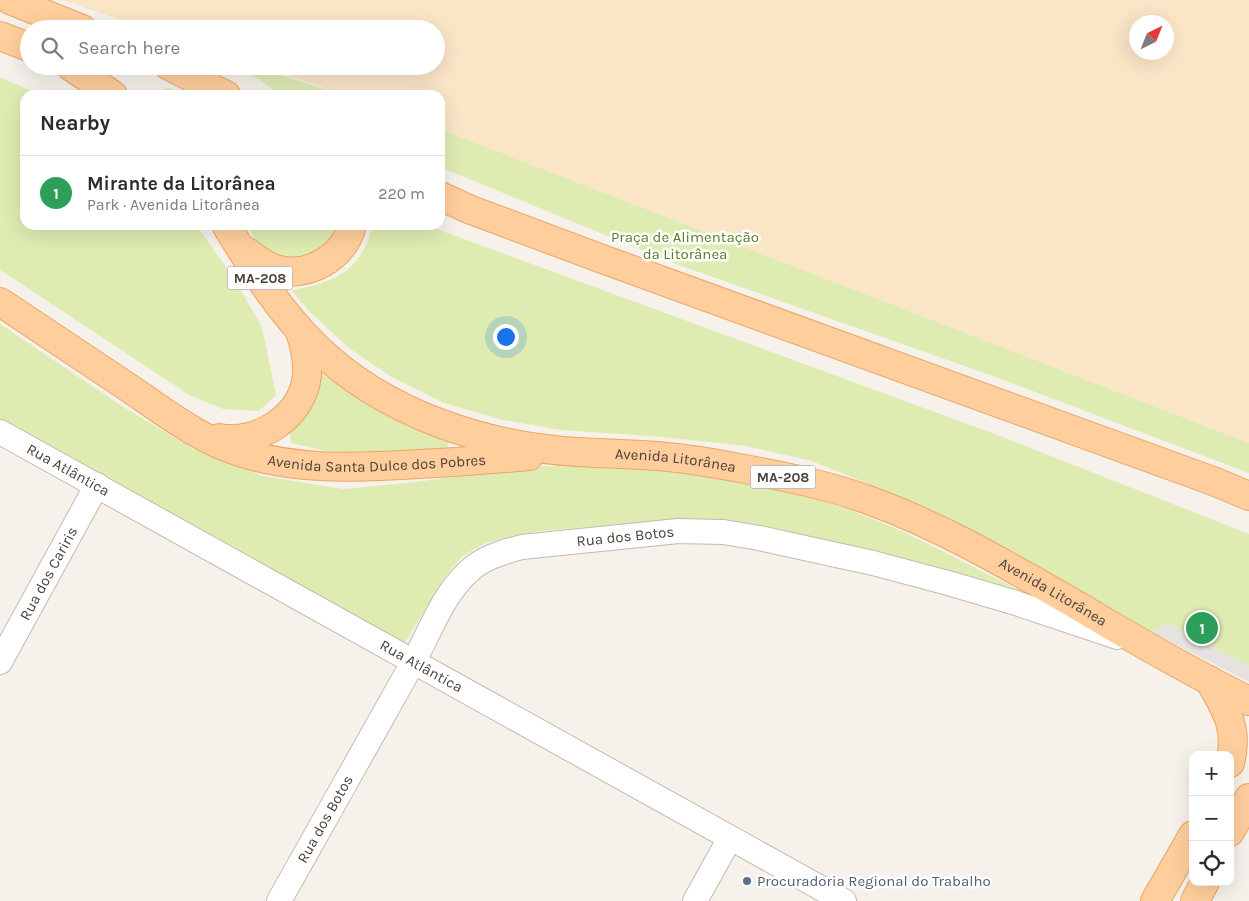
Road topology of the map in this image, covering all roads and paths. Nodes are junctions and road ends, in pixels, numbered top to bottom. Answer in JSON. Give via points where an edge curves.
{"nodes":[{"id":1,"x":10,"y":0,"type":"edge"},
{"id":2,"x":60,"y":20,"type":"edge"},
{"id":3,"x":0,"y":36,"type":"edge"},
{"id":4,"x":20,"y":44,"type":"edge"},
{"id":5,"x":83,"y":75,"type":"edge"},
{"id":6,"x":187,"y":75,"type":"edge"},
{"id":7,"x":106,"y":90,"type":"edge"},
{"id":8,"x":216,"y":90,"type":"edge"},
{"id":9,"x":445,"y":198,"type":"edge"},
{"id":10,"x":350,"y":230,"type":"edge"},
{"id":11,"x":232,"y":235,"type":"edge"},
{"id":12,"x":0,"y":302,"type":"edge"},
{"id":13,"x":298,"y":329,"type":"junction"},
{"id":14,"x":184,"y":425,"type":"junction"},
{"id":15,"x":0,"y":432,"type":"edge"},
{"id":16,"x":578,"y":452,"type":"junction"},
{"id":17,"x":97,"y":485,"type":"junction"},
{"id":18,"x":1249,"y":496,"type":"edge"},
{"id":19,"x":1152,"y":649,"type":"junction"},
{"id":20,"x":414,"y":661,"type":"junction"},
{"id":21,"x":0,"y":662,"type":"edge"},
{"id":22,"x":1209,"y":680,"type":"junction"},
{"id":23,"x":1249,"y":700,"type":"edge"},
{"id":24,"x":1233,"y":751,"type":"edge"},
{"id":25,"x":1249,"y":798,"type":"edge"},
{"id":26,"x":1234,"y":825,"type":"edge"},
{"id":27,"x":730,"y":838,"type":"junction"},
{"id":28,"x":1190,"y":841,"type":"edge"},
{"id":29,"x":1203,"y":886,"type":"edge"},
{"id":30,"x":279,"y":901,"type":"edge"},
{"id":31,"x":695,"y":901,"type":"edge"},
{"id":32,"x":844,"y":901,"type":"edge"},
{"id":33,"x":1155,"y":901,"type":"edge"},
{"id":34,"x":1195,"y":901,"type":"edge"}],
"edges":[{"from":1,"to":2,"type":"main road"},
{"from":3,"to":4,"type":"main road"},
{"from":5,"to":7,"type":"main road"},
{"from":6,"to":8,"type":"main road"},
{"from":9,"to":18,"type":"main road","via":[[604,260]]},
{"from":10,"to":11,"type":"main road","via":[[333,256],[311,269],[288,272],[259,260]]},
{"from":11,"to":13,"type":"main road","name":"Avenida Litorânea","number":"MA-208"},
{"from":12,"to":14,"type":"main road","name":"Avenida Santa Dulce dos Pobres"},
{"from":13,"to":14,"type":"main road","name":"Avenida Santa Dulce dos Pobres","via":[[306,359],[306,383],[299,399],[282,420],[254,437],[236,440],[214,437]]},
{"from":13,"to":16,"type":"main road","name":"Avenida Litorânea","number":"MA-208","via":[[317,349],[358,381],[412,412],[505,442]]},
{"from":14,"to":16,"type":"main road","name":"Avenida Santa Dulce dos Pobres","via":[[243,454],[307,466],[424,464]]},
{"from":15,"to":17,"type":"street","name":"Rua Atlântica"},
{"from":16,"to":19,"type":"main road","name":"Avenida Litorânea","number":"MA-208","via":[[678,458],[765,473],[870,500],[974,547]]},
{"from":17,"to":20,"type":"street","name":"Rua Atlântica"},
{"from":17,"to":21,"type":"street","name":"Rua dos Cariris"},
{"from":19,"to":20,"type":"street","name":"Rua dos Botos","via":[[1016,603],[873,563],[723,532],[678,531],[522,546],[504,551],[468,571],[454,587]]},
{"from":19,"to":22,"type":"main road","name":"Avenida Litorânea","number":"MA-208"},
{"from":20,"to":27,"type":"street","name":"Rua Atlântica"},
{"from":20,"to":30,"type":"street","name":"Rua dos Botos"},
{"from":22,"to":23,"type":"main road","name":"Avenida Litorânea","number":"MA-208"},
{"from":22,"to":24,"type":"main road","via":[[1228,715],[1233,731]]},
{"from":25,"to":26,"type":"main road"},
{"from":27,"to":31,"type":"street"},
{"from":27,"to":32,"type":"street","name":"Rua Atlântica"},
{"from":28,"to":33,"type":"main road"},
{"from":29,"to":34,"type":"main road"}]}
